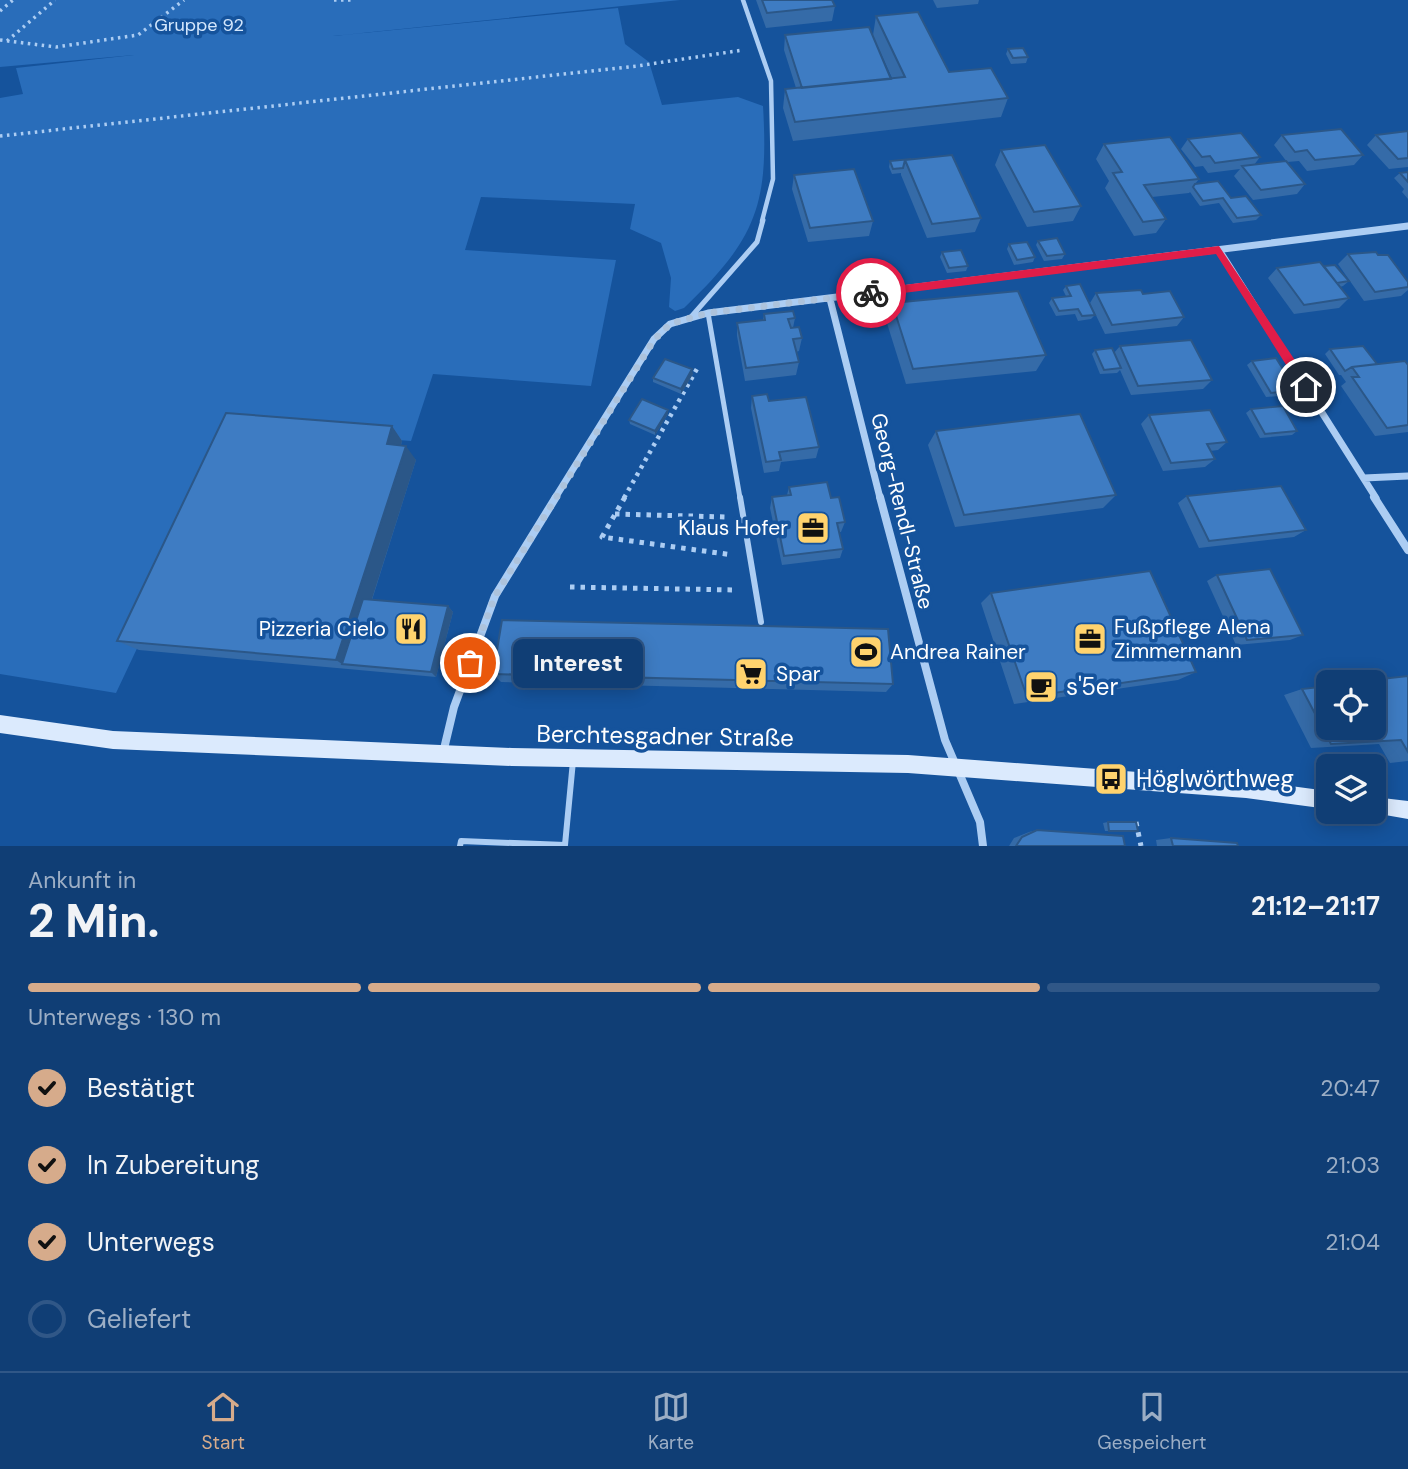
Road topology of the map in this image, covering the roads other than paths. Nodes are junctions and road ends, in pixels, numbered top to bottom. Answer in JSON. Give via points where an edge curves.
{"nodes":[{"id":1,"x":743,"y":0,"type":"edge"},
{"id":2,"x":1408,"y":226,"type":"edge"},
{"id":3,"x":1219,"y":250,"type":"junction"},
{"id":4,"x":830,"y":299,"type":"junction"},
{"id":5,"x":708,"y":313,"type":"junction"},
{"id":6,"x":691,"y":317,"type":"junction"},
{"id":7,"x":1408,"y":476,"type":"edge"},
{"id":8,"x":1364,"y":478,"type":"junction"},
{"id":9,"x":1408,"y":550,"type":"edge"},
{"id":10,"x":761,"y":622,"type":"dead end"},
{"id":11,"x":0,"y":724,"type":"edge"},
{"id":12,"x":443,"y":754,"type":"junction"},
{"id":13,"x":573,"y":758,"type":"junction"},
{"id":14,"x":960,"y":770,"type":"junction"},
{"id":15,"x":1316,"y":799,"type":"edge"},
{"id":16,"x":1386,"y":807,"type":"edge"},
{"id":17,"x":1408,"y":810,"type":"edge"},
{"id":18,"x":460,"y":846,"type":"edge"},
{"id":19,"x":983,"y":846,"type":"edge"}],
"edges":[{"from":1,"to":6,"type":"lane","via":[[771,81],[773,179],[757,242]]},
{"from":2,"to":3,"type":"street"},
{"from":3,"to":4,"type":"street"},
{"from":3,"to":8,"type":"street"},
{"from":4,"to":5,"type":"street"},
{"from":4,"to":14,"type":"street","name":"Georg-Rendl-Straße","via":[[910,616],[945,740]]},
{"from":5,"to":6,"type":"street"},
{"from":5,"to":10,"type":"lane"},
{"from":6,"to":12,"type":"street","via":[[670,324],[654,340],[495,596],[454,707]]},
{"from":7,"to":8,"type":"street"},
{"from":8,"to":9,"type":"street"},
{"from":11,"to":12,"type":"main road","name":"Berchtesgadner Straße","via":[[113,740]]},
{"from":12,"to":13,"type":"main road","name":"Berchtesgadner Straße"},
{"from":13,"to":14,"type":"main road","name":"Berchtesgadner Straße","via":[[908,764]]},
{"from":13,"to":18,"type":"lane","via":[[565,845],[461,841]]},
{"from":14,"to":15,"type":"main road","name":"Berchtesgadner Straße","via":[[1173,783]]},
{"from":14,"to":19,"type":"street","via":[[980,822]]},
{"from":16,"to":17,"type":"main road"}]}
